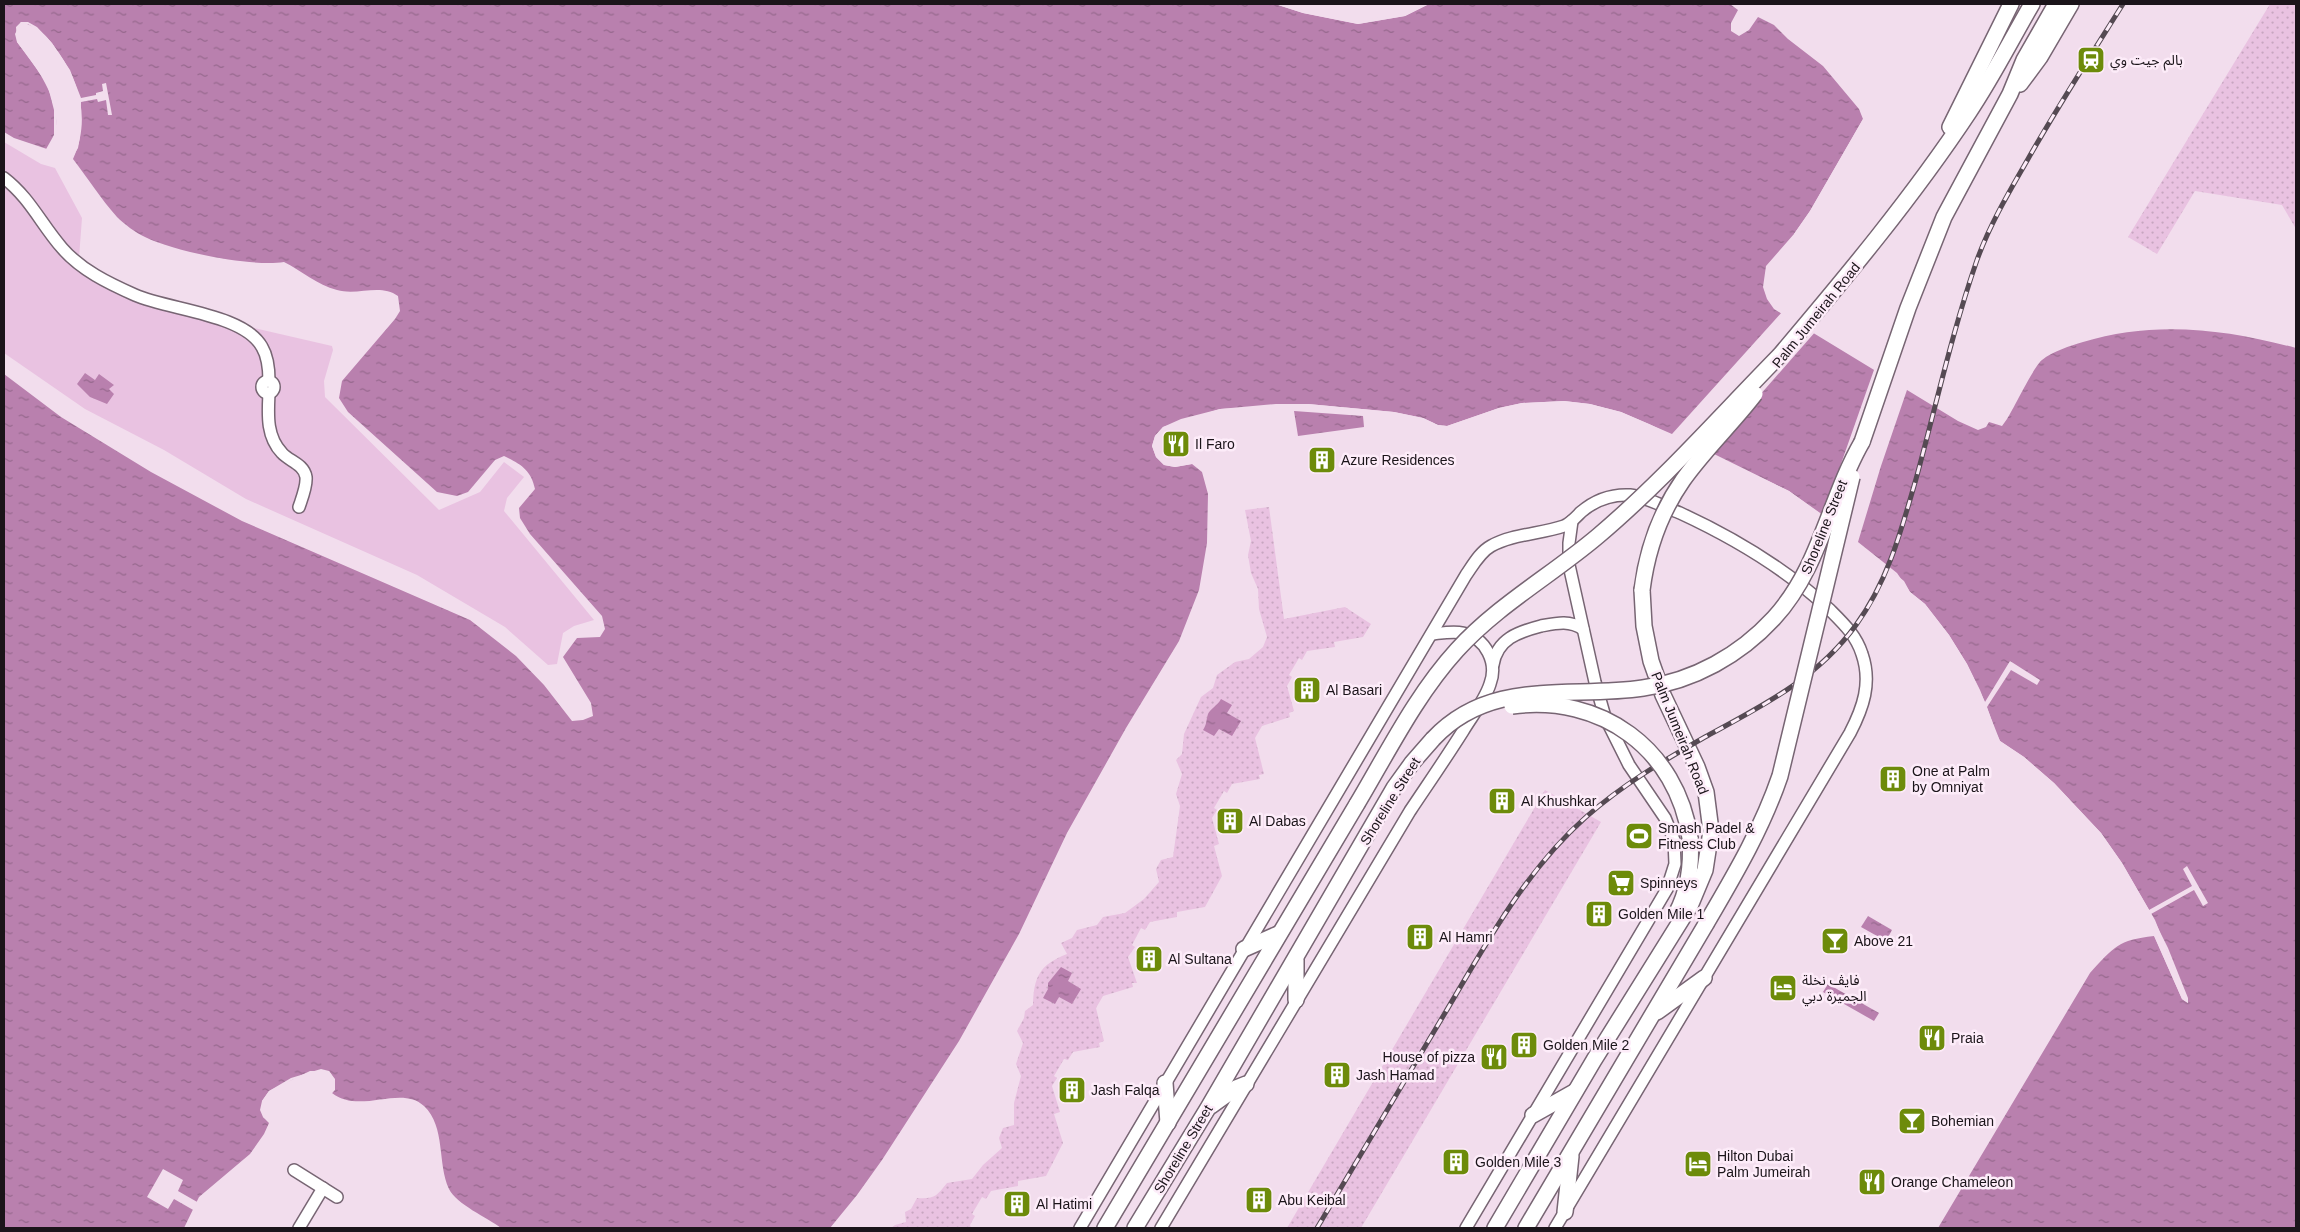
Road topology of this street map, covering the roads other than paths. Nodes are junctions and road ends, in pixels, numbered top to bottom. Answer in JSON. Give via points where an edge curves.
{"nodes":[{"id":1,"x":2011,"y":4,"type":"edge"},
{"id":2,"x":2032,"y":4,"type":"edge"},
{"id":3,"x":2056,"y":4,"type":"edge"},
{"id":4,"x":2071,"y":4,"type":"edge"},
{"id":5,"x":2010,"y":94,"type":"junction"},
{"id":6,"x":1940,"y":151,"type":"junction"},
{"id":7,"x":4,"y":178,"type":"edge"},
{"id":8,"x":1780,"y":355,"type":"junction"},
{"id":9,"x":1862,"y":442,"type":"junction"},
{"id":10,"x":299,"y":507,"type":"dead end"},
{"id":11,"x":1572,"y":521,"type":"junction"},
{"id":12,"x":1583,"y":629,"type":"junction"},
{"id":13,"x":1432,"y":634,"type":"junction"},
{"id":14,"x":1493,"y":669,"type":"junction"},
{"id":15,"x":1433,"y":739,"type":"junction"},
{"id":16,"x":1278,"y":934,"type":"junction"},
{"id":17,"x":1244,"y":949,"type":"junction"},
{"id":18,"x":1296,"y":958,"type":"junction"},
{"id":19,"x":1649,"y":972,"type":"junction"},
{"id":20,"x":1704,"y":978,"type":"junction"},
{"id":21,"x":1296,"y":1000,"type":"junction"},
{"id":22,"x":1652,"y":1016,"type":"junction"},
{"id":23,"x":1165,"y":1083,"type":"junction"},
{"id":24,"x":1246,"y":1084,"type":"junction"},
{"id":25,"x":1575,"y":1092,"type":"junction"},
{"id":26,"x":1208,"y":1108,"type":"junction"},
{"id":27,"x":1533,"y":1115,"type":"junction"},
{"id":28,"x":1168,"y":1123,"type":"junction"},
{"id":29,"x":1572,"y":1150,"type":"junction"},
{"id":30,"x":294,"y":1170,"type":"dead end"},
{"id":31,"x":323,"y":1188,"type":"junction"},
{"id":32,"x":337,"y":1197,"type":"dead end"},
{"id":33,"x":1565,"y":1212,"type":"junction"},
{"id":34,"x":1137,"y":1227,"type":"edge"},
{"id":35,"x":299,"y":1228,"type":"edge"},
{"id":36,"x":1080,"y":1228,"type":"edge"},
{"id":37,"x":1105,"y":1228,"type":"edge"},
{"id":38,"x":1161,"y":1228,"type":"edge"},
{"id":39,"x":1466,"y":1228,"type":"edge"},
{"id":40,"x":1495,"y":1228,"type":"edge"},
{"id":41,"x":1526,"y":1228,"type":"edge"},
{"id":42,"x":1556,"y":1228,"type":"edge"}],
"edges":[{"from":1,"to":6,"type":"main road"},
{"from":2,"to":6,"type":"main road","name":"Palm Jumeirah Road","via":[[1978,98]]},
{"from":3,"to":5,"type":"main road","via":[[2024,60]]},
{"from":4,"to":5,"type":"main road","via":[[2040,57]]},
{"from":5,"to":9,"type":"main road","via":[[1958,188],[1938,232]]},
{"from":6,"to":8,"type":"main road","name":"Palm Jumeirah Road","via":[[1881,234]]},
{"from":7,"to":10,"type":"street","via":[[30,203],[63,249],[90,272],[149,300],[232,323],[251,335],[263,348],[269,381],[274,387],[269,393],[268,418],[272,436],[281,452],[300,466],[305,474],[306,484]]},
{"from":8,"to":16,"type":"main road","name":"Shoreline Street","bridge":true,"via":[[1622,515],[1486,622],[1458,649],[1422,695]]},
{"from":8,"to":19,"type":"main road","name":"Palm Jumeirah Road","bridge":true,"via":[[1752,397],[1693,467],[1672,498],[1651,546],[1642,590],[1644,626],[1651,661],[1702,779],[1711,831],[1706,870],[1696,895]]},
{"from":9,"to":15,"type":"main road","name":"Shoreline Street","bridge":true,"via":[[1841,484],[1805,574],[1776,616],[1738,650],[1694,674],[1653,686],[1628,690],[1531,693],[1504,698],[1459,716]]},
{"from":9,"to":22,"type":"main road","bridge":true,"via":[[1780,776],[1767,812],[1750,848]]},
{"from":11,"to":12,"type":"street","via":[[1569,565]]},
{"from":11,"to":13,"type":"street","via":[[1487,549],[1466,574]]},
{"from":11,"to":20,"type":"street","via":[[1598,500],[1620,495],[1642,498],[1683,515],[1743,545],[1795,580],[1846,626],[1862,654],[1867,686],[1861,711]]},
{"from":12,"to":14,"type":"street","via":[[1561,622],[1515,634],[1499,648]]},
{"from":12,"to":27,"type":"street","via":[[1605,717],[1629,766],[1671,829],[1675,864],[1667,889]]},
{"from":13,"to":14,"type":"street","via":[[1455,632],[1471,636],[1485,646]]},
{"from":13,"to":17,"type":"street"},
{"from":14,"to":21,"type":"street","via":[[1486,693],[1410,811]]},
{"from":15,"to":18,"type":"main road","name":"Shoreline Street","via":[[1403,775]]},
{"from":15,"to":19,"type":"main road","bridge":true,"via":[[1484,713],[1512,706],[1550,704],[1586,711],[1626,731],[1658,760],[1680,797],[1690,838],[1691,861],[1684,896],[1655,951]]},
{"from":16,"to":17,"type":"main road"},
{"from":16,"to":28,"type":"main road","name":"Shoreline Street"},
{"from":17,"to":23,"type":"street"},
{"from":18,"to":21,"type":"main road"},
{"from":18,"to":26,"type":"main road","name":"Shoreline Street"},
{"from":19,"to":25,"type":"main road","name":"Palm Jumeirah Road"},
{"from":20,"to":22,"type":"main road"},
{"from":20,"to":33,"type":"street"},
{"from":21,"to":24,"type":"street"},
{"from":22,"to":29,"type":"main road"},
{"from":23,"to":28,"type":"main road"},
{"from":23,"to":36,"type":"street"},
{"from":24,"to":26,"type":"main road"},
{"from":24,"to":38,"type":"street"},
{"from":25,"to":27,"type":"main road"},
{"from":25,"to":40,"type":"main road","name":"Palm Jumeirah Road"},
{"from":26,"to":34,"type":"main road","name":"Shoreline Street"},
{"from":27,"to":39,"type":"street"},
{"from":28,"to":37,"type":"main road","name":"Shoreline Street"},
{"from":29,"to":33,"type":"main road"},
{"from":29,"to":41,"type":"main road"},
{"from":30,"to":31,"type":"street"},
{"from":31,"to":32,"type":"street"},
{"from":31,"to":35,"type":"street"},
{"from":33,"to":42,"type":"street"}]}
